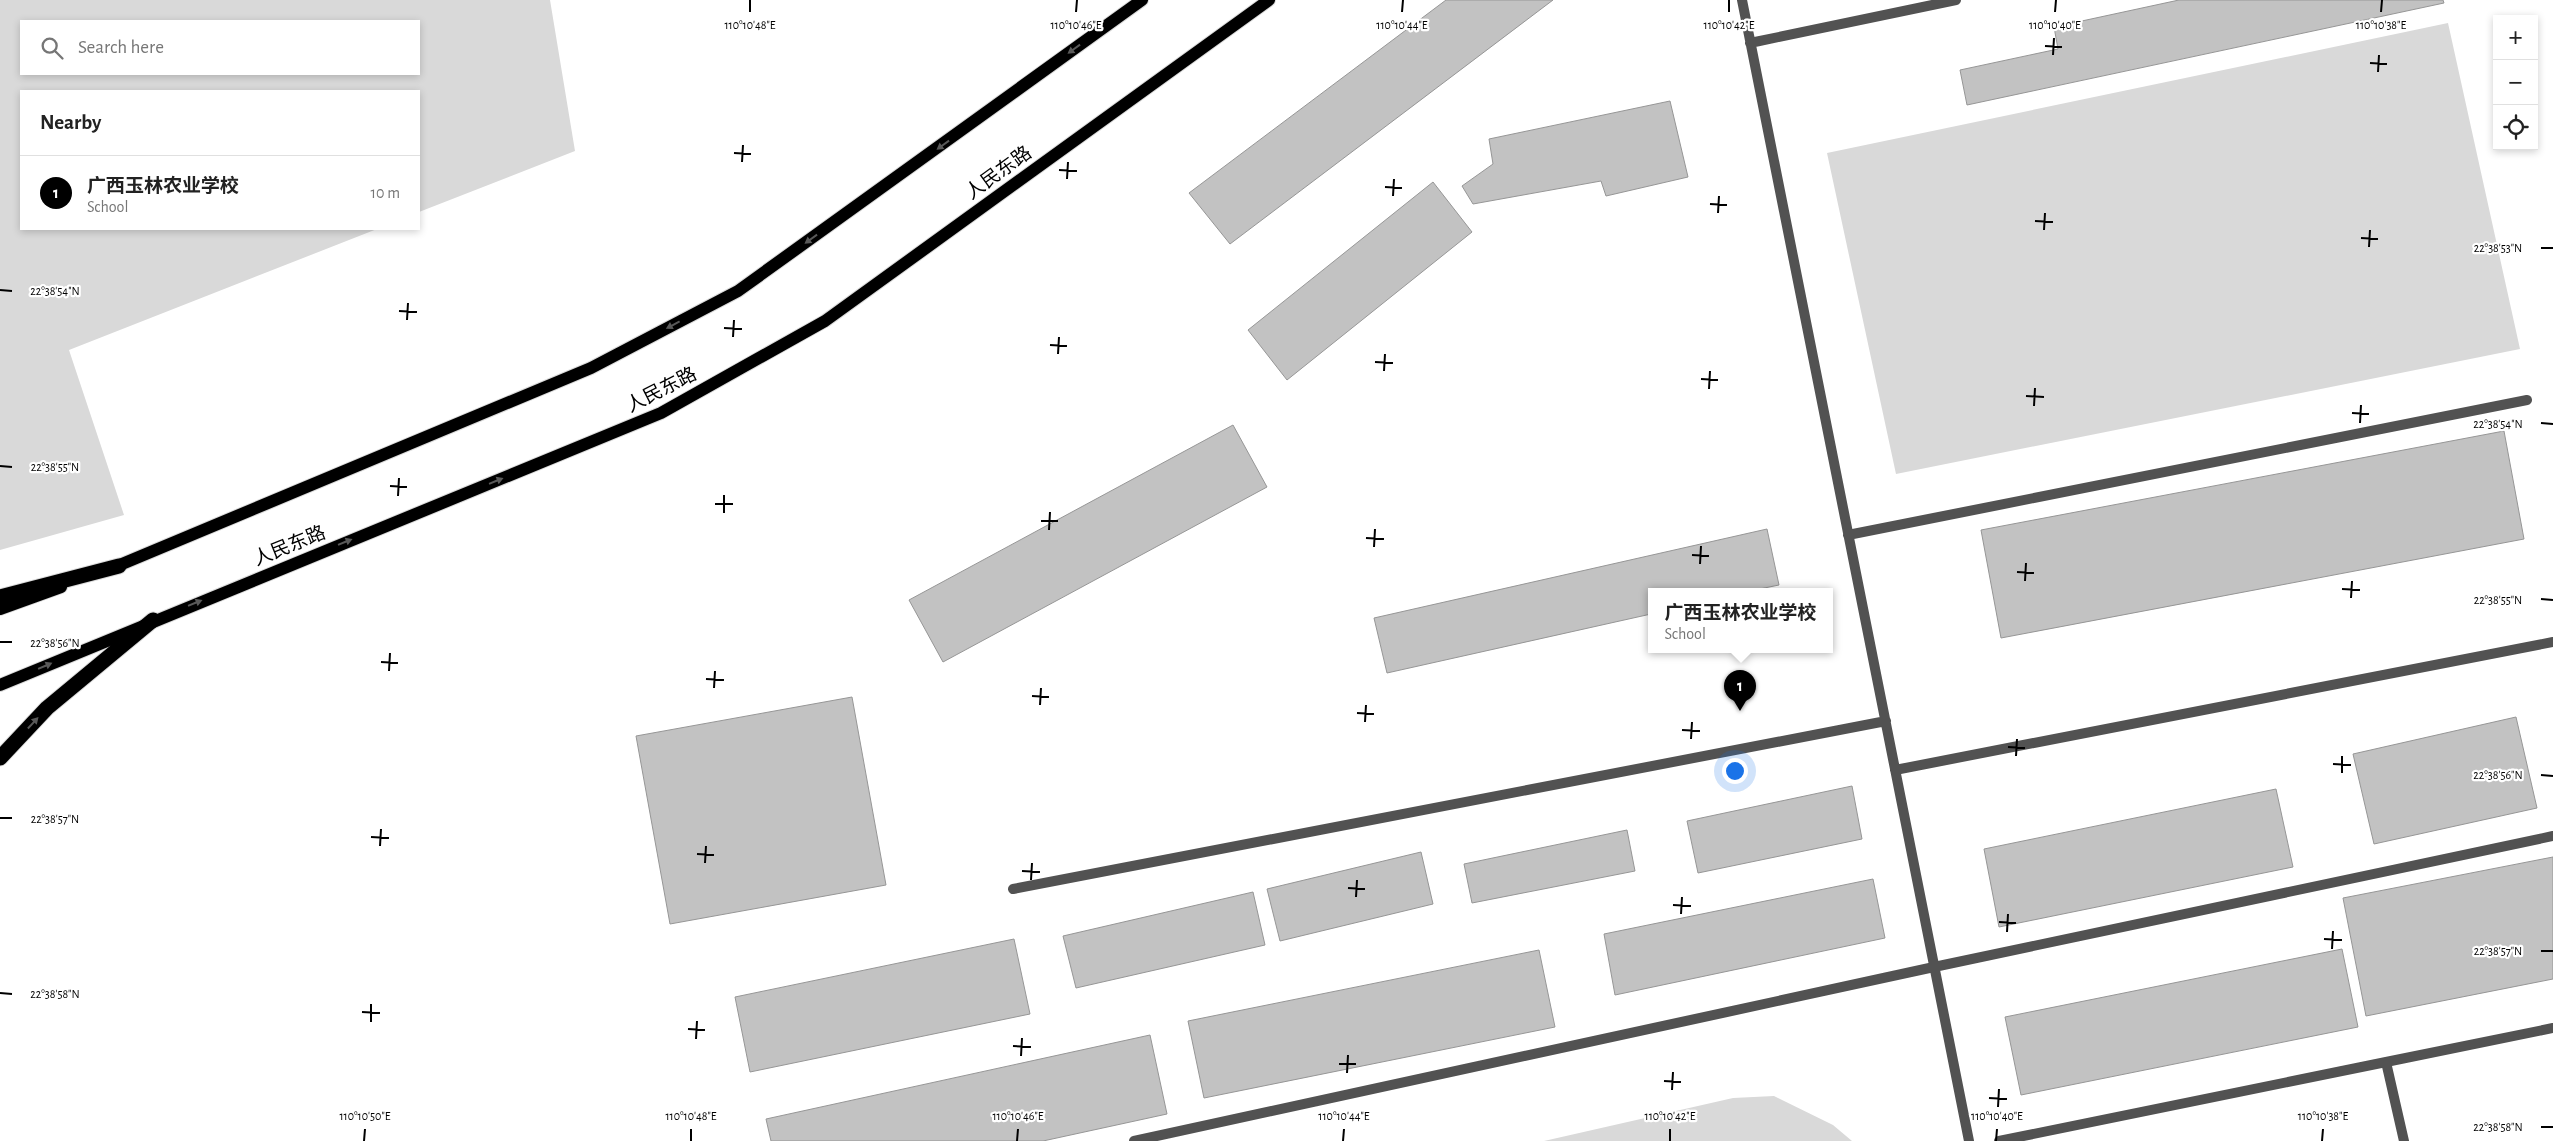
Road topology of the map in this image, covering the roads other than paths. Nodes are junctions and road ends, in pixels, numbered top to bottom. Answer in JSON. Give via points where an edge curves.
{"nodes":[{"id":1,"x":1142,"y":0,"type":"edge"},
{"id":2,"x":1269,"y":0,"type":"edge"},
{"id":3,"x":1742,"y":0,"type":"edge"},
{"id":4,"x":1956,"y":0,"type":"edge"},
{"id":5,"x":1750,"y":43,"type":"junction"},
{"id":6,"x":2528,"y":400,"type":"dead end"},
{"id":7,"x":1848,"y":535,"type":"junction"},
{"id":8,"x":119,"y":566,"type":"junction"},
{"id":9,"x":0,"y":596,"type":"edge"},
{"id":10,"x":0,"y":609,"type":"edge"},
{"id":11,"x":153,"y":620,"type":"junction"},
{"id":12,"x":2553,"y":642,"type":"edge"},
{"id":13,"x":0,"y":685,"type":"edge"},
{"id":14,"x":1886,"y":721,"type":"junction"},
{"id":15,"x":0,"y":758,"type":"edge"},
{"id":16,"x":1896,"y":770,"type":"junction"},
{"id":17,"x":2553,"y":836,"type":"edge"},
{"id":18,"x":1013,"y":889,"type":"dead end"},
{"id":19,"x":1934,"y":967,"type":"junction"},
{"id":20,"x":2553,"y":1028,"type":"edge"},
{"id":21,"x":2386,"y":1062,"type":"junction"},
{"id":22,"x":1134,"y":1141,"type":"edge"},
{"id":23,"x":1969,"y":1141,"type":"edge"},
{"id":24,"x":2000,"y":1141,"type":"edge"},
{"id":25,"x":2404,"y":1141,"type":"edge"}],
"edges":[{"from":1,"to":8,"type":"main road","one_way":true,"via":[[738,291],[591,368]]},
{"from":11,"to":2,"type":"main road","name":"人民东路","one_way":true,"via":[[661,413],[825,321]]},
{"from":3,"to":5,"type":"lane"},
{"from":4,"to":5,"type":"lane"},
{"from":5,"to":7,"type":"lane"},
{"from":6,"to":7,"type":"lane"},
{"from":7,"to":14,"type":"lane"},
{"from":8,"to":9,"type":"highway"},
{"from":8,"to":10,"type":"main road"},
{"from":13,"to":11,"type":"main road","name":"人民东路","one_way":true},
{"from":15,"to":11,"type":"highway","one_way":true,"via":[[47,708]]},
{"from":12,"to":16,"type":"lane"},
{"from":14,"to":16,"type":"lane"},
{"from":14,"to":18,"type":"lane"},
{"from":16,"to":19,"type":"lane"},
{"from":17,"to":19,"type":"lane"},
{"from":19,"to":22,"type":"lane"},
{"from":19,"to":23,"type":"lane"},
{"from":20,"to":21,"type":"lane"},
{"from":21,"to":24,"type":"lane"},
{"from":21,"to":25,"type":"lane"}]}
